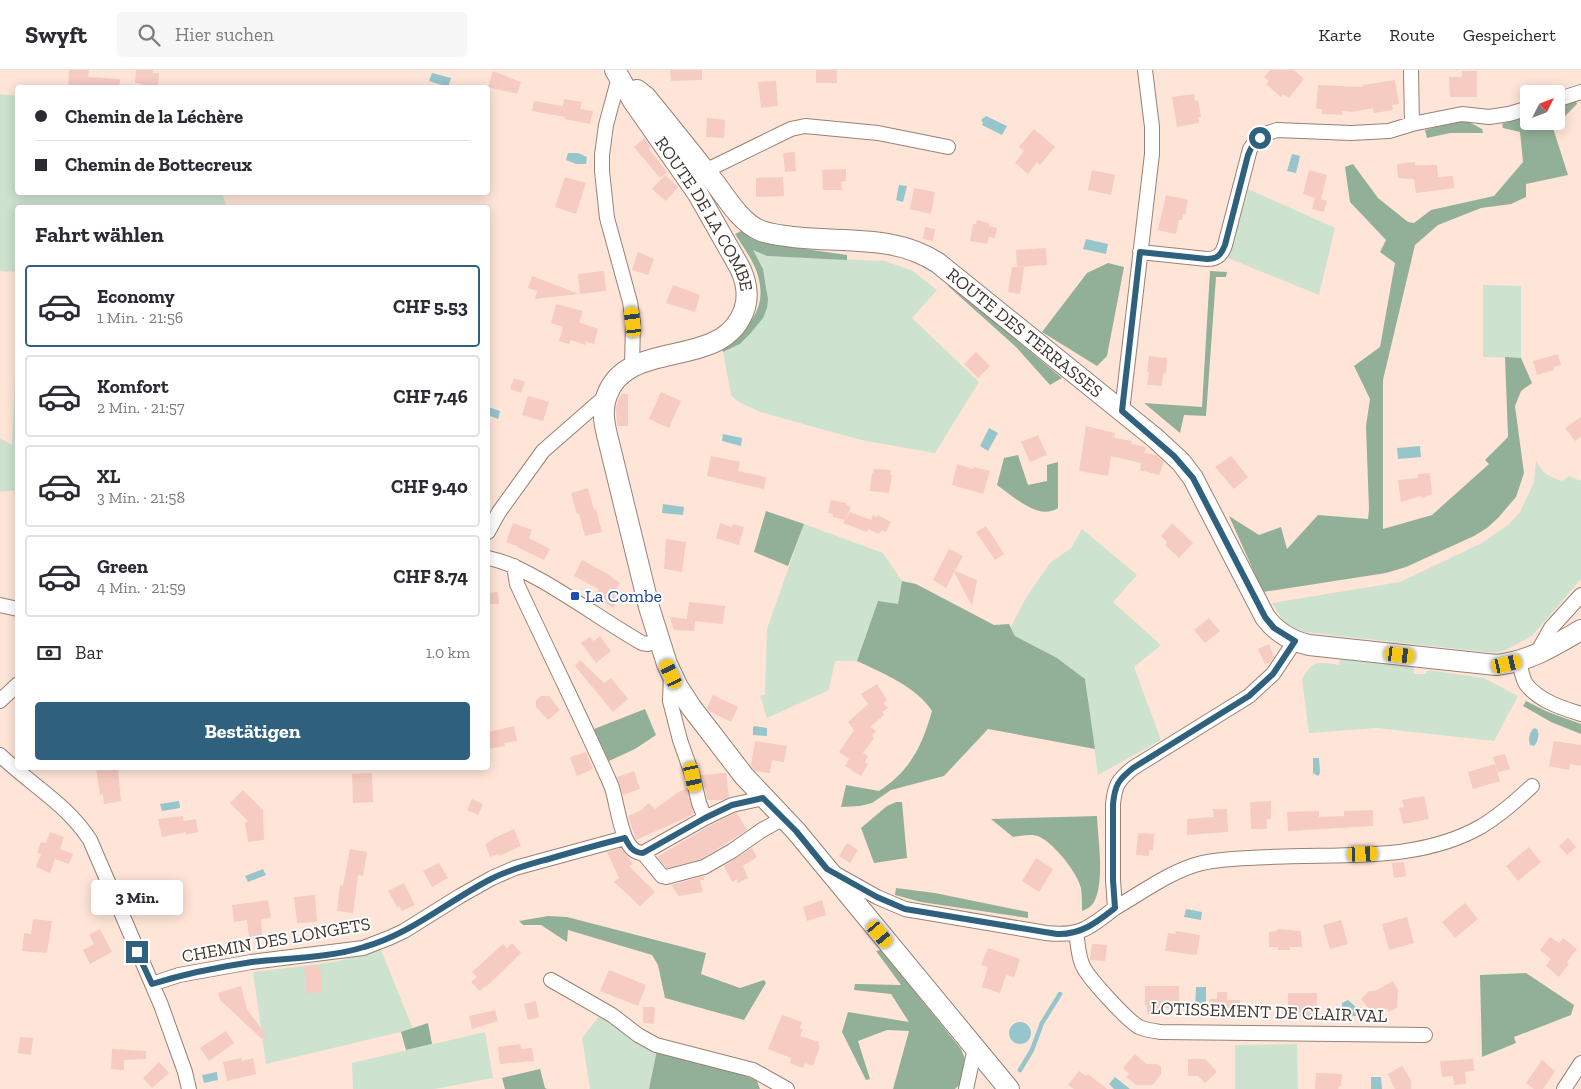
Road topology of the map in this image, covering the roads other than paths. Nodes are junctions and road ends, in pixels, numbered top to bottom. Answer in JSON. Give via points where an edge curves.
{"nodes":[{"id":1,"x":1145,"y":70,"type":"edge"},
{"id":2,"x":1411,"y":70,"type":"edge"},
{"id":3,"x":617,"y":74,"type":"edge"},
{"id":4,"x":1581,"y":92,"type":"edge"},
{"id":5,"x":1565,"y":97,"type":"edge"},
{"id":6,"x":1520,"y":111,"type":"edge"},
{"id":7,"x":1412,"y":124,"type":"junction"},
{"id":8,"x":948,"y":147,"type":"dead end"},
{"id":9,"x":705,"y":171,"type":"junction"},
{"id":10,"x":1140,"y":252,"type":"junction"},
{"id":11,"x":632,"y":367,"type":"junction"},
{"id":12,"x":606,"y":394,"type":"junction"},
{"id":13,"x":1122,"y":411,"type":"junction"},
{"id":14,"x":490,"y":529,"type":"edge"},
{"id":15,"x":490,"y":559,"type":"edge"},
{"id":16,"x":514,"y":566,"type":"junction"},
{"id":17,"x":1581,"y":595,"type":"edge"},
{"id":18,"x":0,"y":605,"type":"edge"},
{"id":19,"x":15,"y":609,"type":"edge"},
{"id":20,"x":1581,"y":630,"type":"edge"},
{"id":21,"x":659,"y":640,"type":"junction"},
{"id":22,"x":1295,"y":641,"type":"junction"},
{"id":23,"x":1528,"y":658,"type":"junction"},
{"id":24,"x":671,"y":674,"type":"junction"},
{"id":25,"x":15,"y":687,"type":"edge"},
{"id":26,"x":0,"y":701,"type":"edge"},
{"id":27,"x":1581,"y":714,"type":"edge"},
{"id":28,"x":0,"y":755,"type":"edge"},
{"id":29,"x":15,"y":767,"type":"edge"},
{"id":30,"x":19,"y":770,"type":"edge"},
{"id":31,"x":1532,"y":786,"type":"dead end"},
{"id":32,"x":763,"y":798,"type":"junction"},
{"id":33,"x":705,"y":818,"type":"junction"},
{"id":34,"x":784,"y":818,"type":"junction"},
{"id":35,"x":625,"y":838,"type":"junction"},
{"id":36,"x":643,"y":853,"type":"junction"},
{"id":37,"x":827,"y":869,"type":"junction"},
{"id":38,"x":1115,"y":908,"type":"junction"},
{"id":39,"x":1076,"y":933,"type":"junction"},
{"id":40,"x":551,"y":980,"type":"dead end"},
{"id":41,"x":152,"y":984,"type":"junction"},
{"id":42,"x":1425,"y":1034,"type":"dead end"},
{"id":43,"x":976,"y":1048,"type":"junction"},
{"id":44,"x":1581,"y":1063,"type":"edge"},
{"id":45,"x":189,"y":1089,"type":"edge"},
{"id":46,"x":787,"y":1089,"type":"edge"},
{"id":47,"x":966,"y":1089,"type":"edge"},
{"id":48,"x":1009,"y":1089,"type":"edge"},
{"id":49,"x":1564,"y":1089,"type":"edge"}],
"edges":[{"from":1,"to":10,"type":"street","via":[[1152,154]]},
{"from":2,"to":7,"type":"street"},
{"from":3,"to":9,"type":"street","name":"ROUTE DES TERRASSES","via":[[646,96]]},
{"from":3,"to":11,"type":"street","via":[[602,155],[607,218],[633,322]]},
{"from":3,"to":11,"type":"street","name":"ROUTE DE LA COMBE","via":[[698,194],[740,268],[747,293],[746,309],[738,324],[719,341]]},
{"from":4,"to":5,"type":"street"},
{"from":6,"to":7,"type":"street","via":[[1489,117],[1462,114]]},
{"from":7,"to":10,"type":"street","via":[[1389,131],[1269,132],[1256,141],[1248,155],[1220,255],[1207,259]]},
{"from":8,"to":9,"type":"street","via":[[878,133],[805,126],[784,132]]},
{"from":9,"to":13,"type":"street","name":"ROUTE DES TERRASSES","via":[[744,219],[759,230],[800,238],[888,244],[927,256]]},
{"from":10,"to":13,"type":"street"},
{"from":11,"to":12,"type":"street","name":"ROUTE DE LA COMBE"},
{"from":12,"to":14,"type":"street","via":[[543,451]]},
{"from":12,"to":21,"type":"street","via":[[604,413],[608,436]]},
{"from":13,"to":22,"type":"street","name":"ROUTE DES TERRASSES","via":[[1190,474],[1205,497],[1265,617],[1274,628]]},
{"from":15,"to":16,"type":"street"},
{"from":16,"to":21,"type":"street","via":[[642,642],[648,644]]},
{"from":16,"to":35,"type":"street","via":[[517,584],[612,788]]},
{"from":17,"to":23,"type":"street"},
{"from":18,"to":19,"type":"street"},
{"from":20,"to":23,"type":"street","name":"ROUTE DES TERRASSES"},
{"from":21,"to":24,"type":"street"},
{"from":22,"to":23,"type":"street","name":"ROUTE DES TERRASSES","via":[[1496,665]]},
{"from":22,"to":38,"type":"street","via":[[1273,674],[1249,696],[1133,768],[1118,783],[1113,804]]},
{"from":23,"to":27,"type":"street","via":[[1526,683],[1552,704]]},
{"from":24,"to":32,"type":"street","via":[[691,707]]},
{"from":24,"to":33,"type":"street","via":[[670,702]]},
{"from":25,"to":26,"type":"street"},
{"from":28,"to":29,"type":"street"},
{"from":30,"to":41,"type":"street","via":[[58,802],[81,826]]},
{"from":31,"to":38,"type":"street","via":[[1485,824],[1436,846],[1377,854],[1211,861],[1172,874]]},
{"from":32,"to":33,"type":"street","via":[[732,805]]},
{"from":32,"to":34,"type":"street"},
{"from":33,"to":36,"type":"street"},
{"from":34,"to":36,"type":"street","via":[[694,871],[662,876]]},
{"from":34,"to":37,"type":"street"},
{"from":35,"to":36,"type":"street","via":[[632,849]]},
{"from":35,"to":41,"type":"street","name":"CHEMIN DES LONGETS","via":[[515,868],[460,896],[404,931],[363,948],[251,962],[179,975]]},
{"from":37,"to":39,"type":"street","via":[[905,909],[1046,933]]},
{"from":37,"to":43,"type":"street"},
{"from":38,"to":39,"type":"street"},
{"from":39,"to":42,"type":"street","name":"LOTISSEMENT DE CLAIR VAL","via":[[1086,971],[1132,1021],[1145,1029],[1161,1032]]},
{"from":40,"to":46,"type":"street","via":[[656,1045],[753,1070]]},
{"from":41,"to":45,"type":"street"},
{"from":43,"to":47,"type":"street"},
{"from":43,"to":48,"type":"street"},
{"from":44,"to":49,"type":"street"}]}
